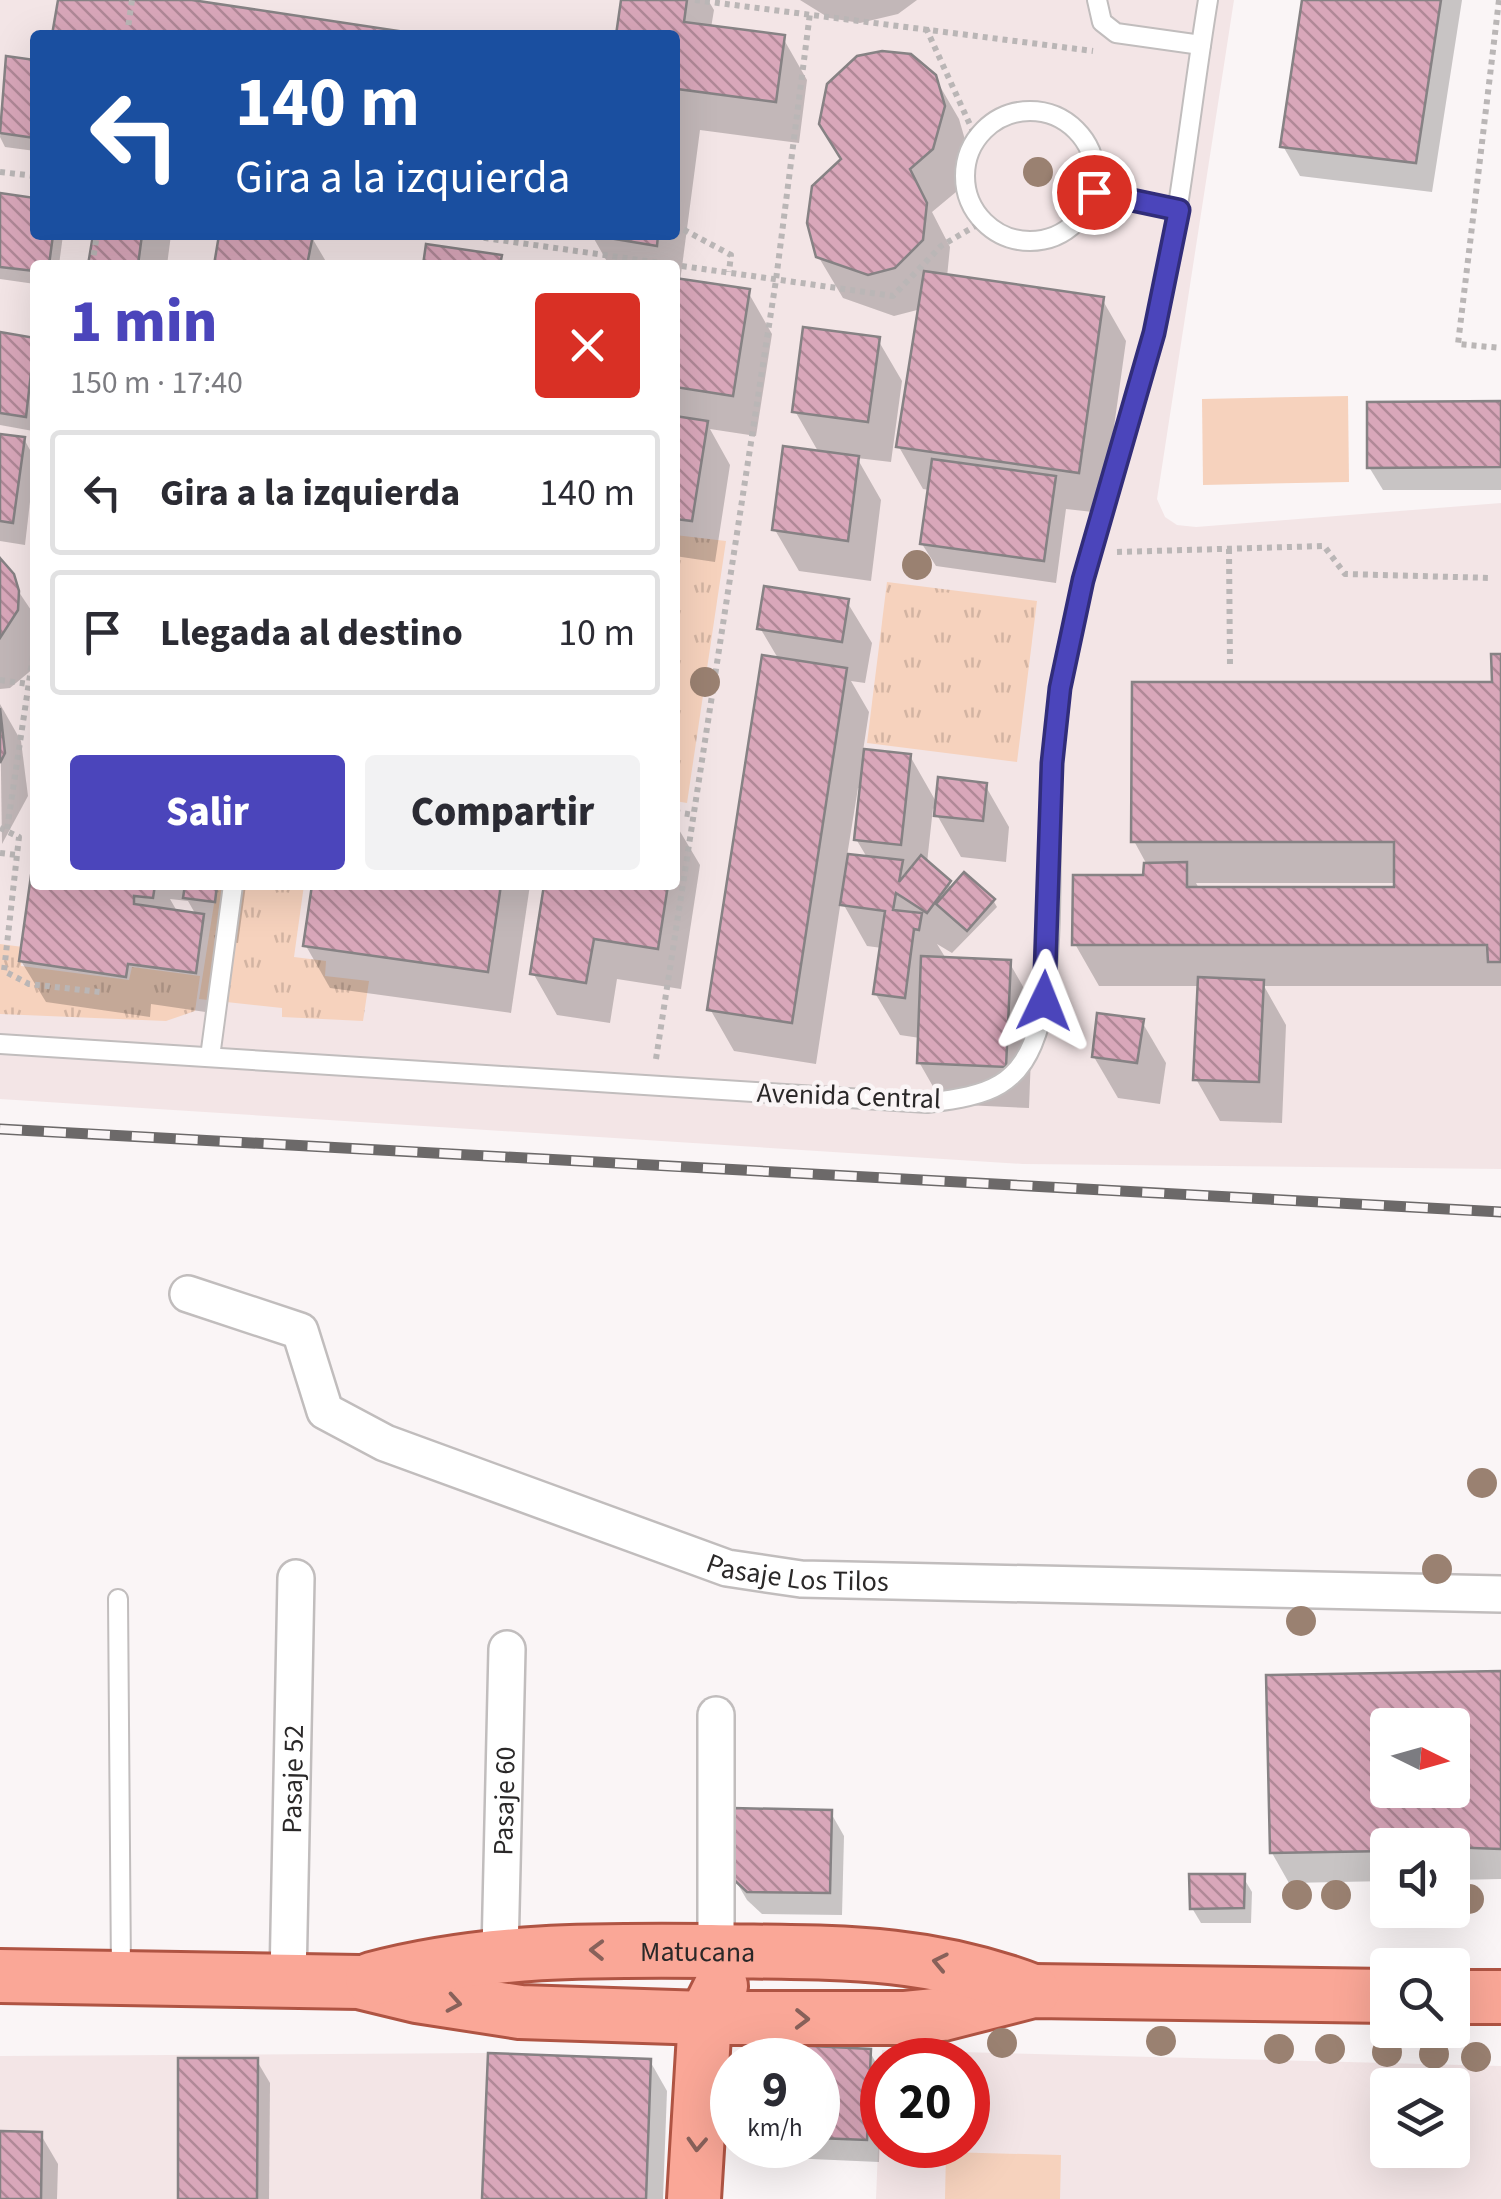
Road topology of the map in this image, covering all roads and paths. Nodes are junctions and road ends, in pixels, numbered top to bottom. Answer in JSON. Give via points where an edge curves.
{"nodes":[{"id":1,"x":132,"y":0,"type":"edge"},
{"id":2,"x":695,"y":0,"type":"edge"},
{"id":3,"x":1097,"y":0,"type":"edge"},
{"id":4,"x":1208,"y":0,"type":"edge"},
{"id":5,"x":1499,"y":0,"type":"edge"},
{"id":6,"x":810,"y":13,"type":"junction"},
{"id":7,"x":926,"y":28,"type":"junction"},
{"id":8,"x":128,"y":30,"type":"edge"},
{"id":9,"x":1201,"y":44,"type":"junction"},
{"id":10,"x":1101,"y":52,"type":"dead end"},
{"id":11,"x":976,"y":138,"type":"junction"},
{"id":12,"x":0,"y":172,"type":"edge"},
{"id":13,"x":30,"y":175,"type":"edge"},
{"id":14,"x":1094,"y":192,"type":"junction"},
{"id":15,"x":1179,"y":210,"type":"junction"},
{"id":16,"x":982,"y":222,"type":"junction"},
{"id":17,"x":680,"y":228,"type":"edge"},
{"id":18,"x":500,"y":240,"type":"edge"},
{"id":19,"x":643,"y":260,"type":"edge"},
{"id":20,"x":680,"y":265,"type":"edge"},
{"id":21,"x":729,"y":272,"type":"junction"},
{"id":22,"x":776,"y":280,"type":"junction"},
{"id":23,"x":1501,"y":348,"type":"edge"},
{"id":24,"x":1229,"y":549,"type":"junction"},
{"id":25,"x":1090,"y":552,"type":"junction"},
{"id":26,"x":1492,"y":578,"type":"dead end"},
{"id":27,"x":1230,"y":665,"type":"dead end"},
{"id":28,"x":30,"y":672,"type":"edge"},
{"id":29,"x":0,"y":680,"type":"edge"},
{"id":30,"x":28,"y":684,"type":"junction"},
{"id":31,"x":680,"y":813,"type":"edge"},
{"id":32,"x":694,"y":815,"type":"junction"},
{"id":33,"x":4,"y":829,"type":"edge"},
{"id":34,"x":0,"y":853,"type":"edge"},
{"id":35,"x":16,"y":855,"type":"junction"},
{"id":36,"x":232,"y":890,"type":"edge"},
{"id":37,"x":100,"y":992,"type":"dead end"},
{"id":38,"x":0,"y":1044,"type":"edge"},
{"id":39,"x":210,"y":1057,"type":"junction"},
{"id":40,"x":652,"y":1084,"type":"junction"},
{"id":41,"x":188,"y":1294,"type":"dead end"},
{"id":42,"x":296,"y":1578,"type":"dead end"},
{"id":43,"x":1501,"y":1594,"type":"edge"},
{"id":44,"x":118,"y":1600,"type":"dead end"},
{"id":45,"x":507,"y":1649,"type":"dead end"},
{"id":46,"x":716,"y":1715,"type":"dead end"},
{"id":47,"x":740,"y":1952,"type":"junction"},
{"id":48,"x":500,"y":1953,"type":"junction"},
{"id":49,"x":0,"y":1976,"type":"edge"},
{"id":50,"x":121,"y":1978,"type":"junction"},
{"id":51,"x":288,"y":1981,"type":"junction"},
{"id":52,"x":359,"y":1982,"type":"junction"},
{"id":53,"x":1032,"y":1991,"type":"junction"},
{"id":54,"x":1370,"y":1996,"type":"edge"},
{"id":55,"x":1470,"y":1996,"type":"edge"},
{"id":56,"x":1501,"y":1997,"type":"edge"},
{"id":57,"x":705,"y":2018,"type":"junction"},
{"id":58,"x":694,"y":2199,"type":"edge"}],
"edges":[{"from":1,"to":8,"type":"path"},
{"from":2,"to":6,"type":"path"},
{"from":3,"to":9,"type":"lane","via":[[1102,22],[1116,33]]},
{"from":4,"to":9,"type":"lane","name":"Avenida Central"},
{"from":5,"to":23,"type":"path","via":[[1458,344]]},
{"from":6,"to":7,"type":"path"},
{"from":6,"to":22,"type":"path"},
{"from":7,"to":10,"type":"path"},
{"from":7,"to":11,"type":"path"},
{"from":9,"to":15,"type":"lane","name":"Avenida Central"},
{"from":11,"to":14,"type":"lane","via":[[1012,112],[1057,116],[1089,147]]},
{"from":11,"to":16,"type":"lane","via":[[964,182]]},
{"from":12,"to":13,"type":"path"},
{"from":14,"to":15,"type":"lane"},
{"from":14,"to":16,"type":"lane","via":[[1073,226],[1037,242],[998,234]]},
{"from":15,"to":25,"type":"lane","name":"Avenida Central","via":[[1154,333]]},
{"from":16,"to":22,"type":"path","via":[[941,246],[893,296]]},
{"from":17,"to":21,"type":"path","via":[[731,255]]},
{"from":18,"to":19,"type":"path"},
{"from":20,"to":21,"type":"path"},
{"from":21,"to":22,"type":"path"},
{"from":22,"to":32,"type":"path"},
{"from":24,"to":25,"type":"path"},
{"from":24,"to":26,"type":"path","via":[[1324,546],[1345,574]]},
{"from":24,"to":27,"type":"path"},
{"from":25,"to":40,"type":"lane","name":"Avenida Central","via":[[1054,728],[1044,1001],[1034,1042],[1017,1070],[986,1094],[928,1103]]},
{"from":28,"to":30,"type":"path"},
{"from":29,"to":30,"type":"path"},
{"from":30,"to":33,"type":"path"},
{"from":31,"to":32,"type":"path"},
{"from":32,"to":40,"type":"path"},
{"from":33,"to":35,"type":"path","via":[[19,837]]},
{"from":34,"to":35,"type":"path"},
{"from":35,"to":37,"type":"path","via":[[4,971],[28,984]]},
{"from":36,"to":39,"type":"lane"},
{"from":38,"to":39,"type":"lane","name":"Avenida Central"},
{"from":39,"to":40,"type":"lane","name":"Avenida Central"},
{"from":41,"to":43,"type":"street","name":"Pasaje Los Tilos","via":[[300,1332],[325,1411],[385,1443],[726,1568],[801,1579]]},
{"from":42,"to":51,"type":"street","name":"Pasaje 52"},
{"from":44,"to":50,"type":"lane"},
{"from":45,"to":48,"type":"street","name":"Pasaje 60"},
{"from":46,"to":47,"type":"street"},
{"from":47,"to":48,"type":"main road","name":"Matucana","one_way":true},
{"from":53,"to":47,"type":"main road","name":"Matucana","one_way":true,"via":[[924,1958]]},
{"from":47,"to":57,"type":"main road"},
{"from":48,"to":52,"type":"main road","name":"Matucana"},
{"from":49,"to":50,"type":"main road","name":"Matucana"},
{"from":50,"to":51,"type":"main road","name":"Matucana"},
{"from":51,"to":52,"type":"main road","name":"Matucana"},
{"from":52,"to":57,"type":"main road","name":"Matucana","one_way":true,"via":[[520,2012]]},
{"from":53,"to":54,"type":"main road","name":"Matucana"},
{"from":57,"to":53,"type":"main road","name":"Matucana","one_way":true,"via":[[903,2018]]},
{"from":55,"to":56,"type":"main road"},
{"from":57,"to":58,"type":"main road","one_way":true}]}
